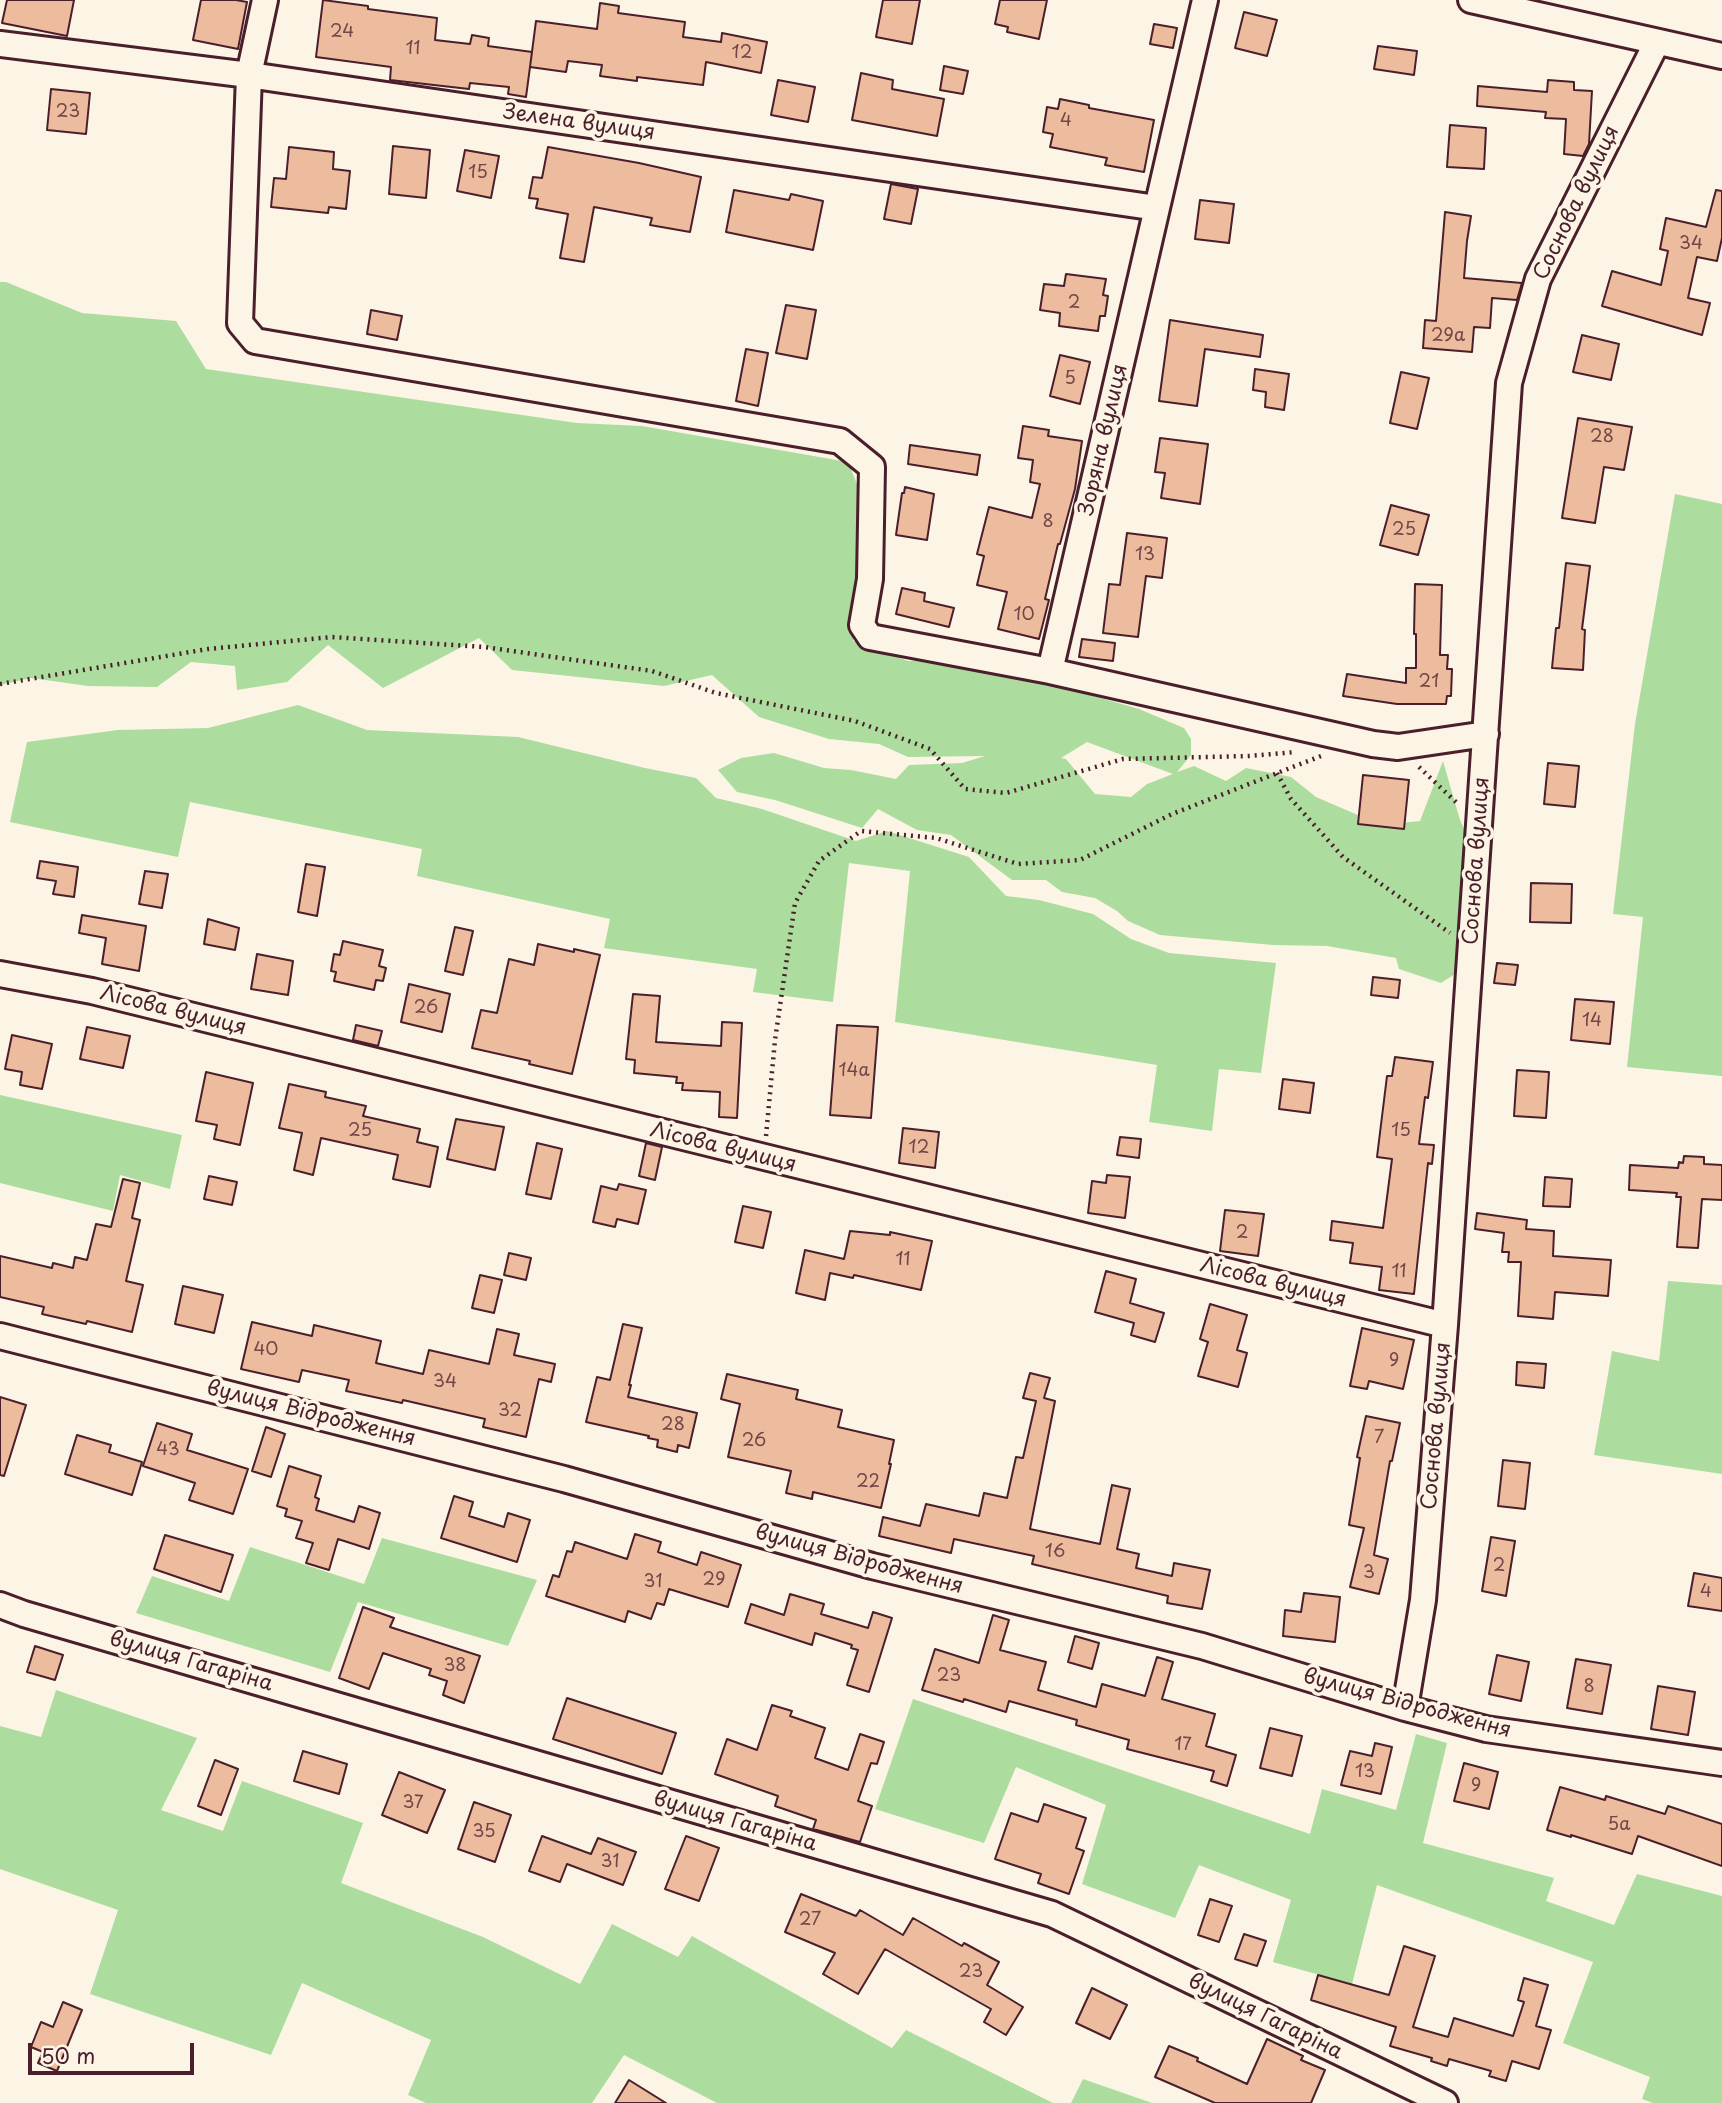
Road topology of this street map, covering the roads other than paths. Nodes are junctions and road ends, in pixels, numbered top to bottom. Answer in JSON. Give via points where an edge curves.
{"nodes":[{"id":1,"x":265,"y":0,"type":"edge"},
{"id":2,"x":1205,"y":0,"type":"edge"},
{"id":3,"x":1471,"y":0,"type":"edge"},
{"id":4,"x":1657,"y":42,"type":"junction"},
{"id":5,"x":0,"y":44,"type":"edge"},
{"id":6,"x":1722,"y":56,"type":"edge"},
{"id":7,"x":248,"y":75,"type":"junction"},
{"id":8,"x":1157,"y":208,"type":"junction"},
{"id":9,"x":1050,"y":671,"type":"junction"},
{"id":10,"x":1486,"y":734,"type":"junction"},
{"id":11,"x":0,"y":974,"type":"edge"},
{"id":12,"x":1445,"y":1325,"type":"junction"},
{"id":13,"x":0,"y":1336,"type":"edge"},
{"id":14,"x":0,"y":1605,"type":"edge"},
{"id":15,"x":1405,"y":1708,"type":"junction"},
{"id":16,"x":1722,"y":1763,"type":"edge"},
{"id":17,"x":1445,"y":2103,"type":"edge"}],
"edges":[{"from":1,"to":7,"type":"street"},
{"from":2,"to":8,"type":"street","name":"Зоряна вулиця"},
{"from":3,"to":4,"type":"street"},
{"from":4,"to":6,"type":"street"},
{"from":4,"to":10,"type":"street","name":"Соснова вулиця","via":[[1538,279],[1510,383]]},
{"from":5,"to":7,"type":"street","name":"Зелена вулиця"},
{"from":7,"to":8,"type":"street","name":"Зелена вулиця"},
{"from":7,"to":9,"type":"street","via":[[240,323],[255,341],[840,440],[872,467],[870,579],[862,625],[870,637]]},
{"from":8,"to":9,"type":"street","name":"Зоряна вулиця"},
{"from":9,"to":10,"type":"street","via":[[1373,744],[1398,747]]},
{"from":10,"to":12,"type":"street","name":"Соснова вулиця"},
{"from":11,"to":12,"type":"street","name":"Лісова вулиця","via":[[92,991]]},
{"from":12,"to":15,"type":"street","name":"Соснова вулиця","via":[[1423,1600]]},
{"from":13,"to":15,"type":"street","name":"вулиця Відродження","via":[[564,1479],[872,1566],[1202,1646]]},
{"from":14,"to":17,"type":"street","name":"вулиця Гагаріна","via":[[1052,1914]]},
{"from":15,"to":16,"type":"street","name":"вулиця Відродження","via":[[1486,1729]]}]}
